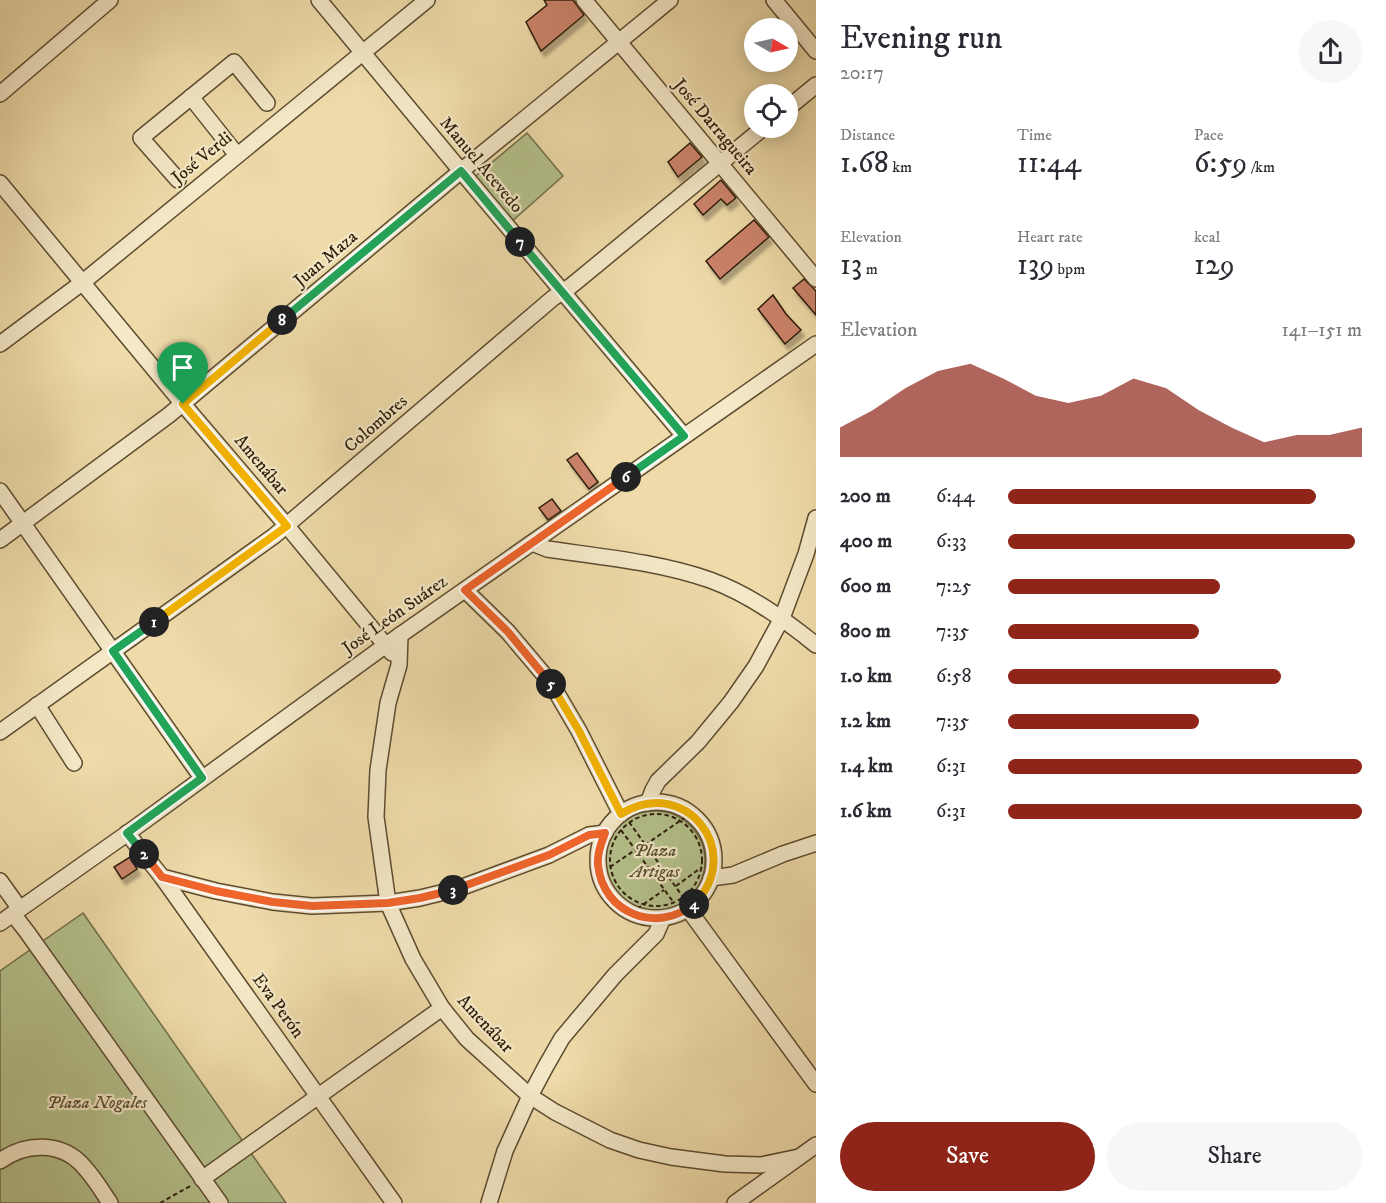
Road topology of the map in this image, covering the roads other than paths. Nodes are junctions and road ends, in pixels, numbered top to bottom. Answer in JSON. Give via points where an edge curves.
{"nodes":[{"id":1,"x":110,"y":0,"type":"edge"},
{"id":2,"x":319,"y":0,"type":"edge"},
{"id":3,"x":427,"y":0,"type":"edge"},
{"id":4,"x":584,"y":0,"type":"edge"},
{"id":5,"x":670,"y":0,"type":"edge"},
{"id":6,"x":774,"y":0,"type":"edge"},
{"id":7,"x":620,"y":42,"type":"junction"},
{"id":8,"x":816,"y":51,"type":"edge"},
{"id":9,"x":362,"y":52,"type":"junction"},
{"id":10,"x":816,"y":85,"type":"edge"},
{"id":11,"x":0,"y":94,"type":"edge"},
{"id":12,"x":187,"y":100,"type":"junction"},
{"id":13,"x":798,"y":100,"type":"edge"},
{"id":14,"x":267,"y":103,"type":"dead end"},
{"id":15,"x":751,"y":138,"type":"edge"},
{"id":16,"x":234,"y":157,"type":"junction"},
{"id":17,"x":720,"y":163,"type":"junction"},
{"id":18,"x":461,"y":171,"type":"junction"},
{"id":19,"x":178,"y":180,"type":"dead end"},
{"id":20,"x":0,"y":183,"type":"edge"},
{"id":21,"x":816,"y":279,"type":"edge"},
{"id":22,"x":83,"y":282,"type":"junction"},
{"id":23,"x":562,"y":292,"type":"junction"},
{"id":24,"x":0,"y":344,"type":"edge"},
{"id":25,"x":816,"y":344,"type":"edge"},
{"id":26,"x":183,"y":404,"type":"junction"},
{"id":27,"x":684,"y":436,"type":"junction"},
{"id":28,"x":0,"y":491,"type":"edge"},
{"id":29,"x":816,"y":518,"type":"edge"},
{"id":30,"x":23,"y":524,"type":"junction"},
{"id":31,"x":287,"y":526,"type":"junction"},
{"id":32,"x":0,"y":540,"type":"edge"},
{"id":33,"x":532,"y":543,"type":"junction"},
{"id":34,"x":465,"y":590,"type":"junction"},
{"id":35,"x":782,"y":618,"type":"junction"},
{"id":36,"x":400,"y":635,"type":"junction"},
{"id":37,"x":386,"y":645,"type":"junction"},
{"id":38,"x":816,"y":645,"type":"edge"},
{"id":39,"x":113,"y":651,"type":"junction"},
{"id":40,"x":399,"y":663,"type":"junction"},
{"id":41,"x":37,"y":705,"type":"junction"},
{"id":42,"x":0,"y":732,"type":"edge"},
{"id":43,"x":74,"y":763,"type":"dead end"},
{"id":44,"x":202,"y":778,"type":"junction"},
{"id":45,"x":648,"y":803,"type":"junction"},
{"id":46,"x":625,"y":818,"type":"junction"},
{"id":47,"x":127,"y":833,"type":"junction"},
{"id":48,"x":605,"y":833,"type":"junction"},
{"id":49,"x":816,"y":843,"type":"edge"},
{"id":50,"x":707,"y":872,"type":"junction"},
{"id":51,"x":162,"y":877,"type":"junction"},
{"id":52,"x":0,"y":881,"type":"edge"},
{"id":53,"x":388,"y":903,"type":"junction"},
{"id":54,"x":682,"y":903,"type":"junction"},
{"id":55,"x":11,"y":916,"type":"edge"},
{"id":56,"x":663,"y":918,"type":"junction"},
{"id":57,"x":442,"y":1008,"type":"junction"},
{"id":58,"x":816,"y":1084,"type":"edge"},
{"id":59,"x":318,"y":1096,"type":"junction"},
{"id":60,"x":530,"y":1096,"type":"junction"},
{"id":61,"x":816,"y":1145,"type":"edge"},
{"id":62,"x":2,"y":1156,"type":"edge"},
{"id":63,"x":799,"y":1157,"type":"junction"},
{"id":64,"x":202,"y":1179,"type":"junction"},
{"id":65,"x":110,"y":1203,"type":"edge"},
{"id":66,"x":220,"y":1203,"type":"edge"},
{"id":67,"x":394,"y":1203,"type":"edge"},
{"id":68,"x":489,"y":1203,"type":"edge"},
{"id":69,"x":735,"y":1203,"type":"edge"}],
"edges":[{"from":1,"to":11,"type":"street"},
{"from":2,"to":9,"type":"street","name":"Manuel Acevedo"},
{"from":3,"to":9,"type":"street","name":"José Verdi"},
{"from":4,"to":7,"type":"street","name":"José Darragueira"},
{"from":5,"to":7,"type":"street","name":"Juan Maza"},
{"from":6,"to":8,"type":"street"},
{"from":7,"to":17,"type":"street","name":"José Darragueira"},
{"from":7,"to":18,"type":"street","name":"Juan Maza"},
{"from":9,"to":16,"type":"street","name":"José Verdi"},
{"from":9,"to":18,"type":"street","name":"Manuel Acevedo"},
{"from":10,"to":13,"type":"street"},
{"from":12,"to":14,"type":"street","via":[[234,62]]},
{"from":12,"to":16,"type":"street"},
{"from":12,"to":19,"type":"street","via":[[141,138]]},
{"from":15,"to":17,"type":"street","name":"Colombres"},
{"from":16,"to":22,"type":"street","name":"José Verdi"},
{"from":17,"to":21,"type":"street","name":"José Darragueira"},
{"from":17,"to":23,"type":"street","name":"Colombres"},
{"from":18,"to":23,"type":"street","name":"Manuel Acevedo"},
{"from":18,"to":26,"type":"street","name":"Juan Maza"},
{"from":20,"to":22,"type":"street","name":"Amenábar"},
{"from":22,"to":24,"type":"street","name":"José Verdi"},
{"from":22,"to":26,"type":"street","name":"Amenábar"},
{"from":23,"to":27,"type":"street","name":"Manuel Acevedo"},
{"from":23,"to":31,"type":"street","name":"Colombres"},
{"from":25,"to":27,"type":"street","name":"José León Suárez"},
{"from":26,"to":30,"type":"street","name":"Juan Maza"},
{"from":26,"to":31,"type":"street","name":"Amenábar"},
{"from":27,"to":33,"type":"street","name":"José León Suárez"},
{"from":28,"to":30,"type":"street"},
{"from":29,"to":35,"type":"street"},
{"from":30,"to":32,"type":"street","name":"Juan Maza"},
{"from":30,"to":39,"type":"street"},
{"from":31,"to":37,"type":"street","name":"Amenábar"},
{"from":31,"to":39,"type":"street","name":"Colombres"},
{"from":33,"to":34,"type":"street","name":"José León Suárez"},
{"from":33,"to":35,"type":"street","via":[[547,549],[681,571],[721,585]]},
{"from":34,"to":36,"type":"street","name":"José León Suárez"},
{"from":34,"to":46,"type":"street","via":[[508,632],[551,683]]},
{"from":35,"to":38,"type":"street"},
{"from":35,"to":45,"type":"street","via":[[731,702],[658,782]]},
{"from":36,"to":37,"type":"street","name":"José León Suárez"},
{"from":36,"to":40,"type":"street","name":"Amenábar"},
{"from":37,"to":40,"type":"street","name":"Amenábar"},
{"from":37,"to":44,"type":"street","name":"José León Suárez"},
{"from":39,"to":41,"type":"street","name":"Colombres"},
{"from":39,"to":44,"type":"street"},
{"from":40,"to":53,"type":"street","name":"Amenábar","via":[[378,770],[376,817]]},
{"from":41,"to":42,"type":"street","name":"Colombres"},
{"from":41,"to":43,"type":"street"},
{"from":44,"to":47,"type":"street","name":"José León Suárez"},
{"from":45,"to":46,"type":"street","via":[[639,805]]},
{"from":45,"to":50,"type":"street","via":[[677,806],[685,817],[703,826],[714,860]]},
{"from":46,"to":48,"type":"street","via":[[612,822]]},
{"from":47,"to":51,"type":"street","name":"Eva Perón"},
{"from":47,"to":55,"type":"street","name":"José León Suárez"},
{"from":48,"to":53,"type":"street","via":[[589,835],[549,855],[457,889]]},
{"from":48,"to":56,"type":"street","via":[[598,863],[608,893],[618,905],[637,909],[646,918]]},
{"from":49,"to":50,"type":"street","via":[[733,875]]},
{"from":50,"to":54,"type":"street","via":[[702,895]]},
{"from":51,"to":53,"type":"street","via":[[273,902],[312,906]]},
{"from":51,"to":59,"type":"street","name":"Eva Perón"},
{"from":52,"to":55,"type":"street"},
{"from":53,"to":57,"type":"street","name":"Amenábar","via":[[413,959]]},
{"from":54,"to":56,"type":"street","via":[[676,915]]},
{"from":54,"to":58,"type":"street"},
{"from":55,"to":64,"type":"street","via":[[27,932]]},
{"from":56,"to":60,"type":"street","via":[[656,934],[562,1038]]},
{"from":57,"to":59,"type":"street"},
{"from":57,"to":60,"type":"street","name":"Amenábar","via":[[466,1038]]},
{"from":59,"to":64,"type":"street"},
{"from":59,"to":67,"type":"street","name":"Eva Perón"},
{"from":60,"to":63,"type":"street","name":"Amenábar","via":[[610,1140],[639,1150],[725,1164],[762,1165]]},
{"from":60,"to":68,"type":"street","via":[[505,1151]]},
{"from":61,"to":63,"type":"street"},
{"from":62,"to":65,"type":"street","via":[[30,1147],[50,1147],[69,1154],[84,1166]]},
{"from":63,"to":69,"type":"street"},
{"from":64,"to":66,"type":"street"}]}
